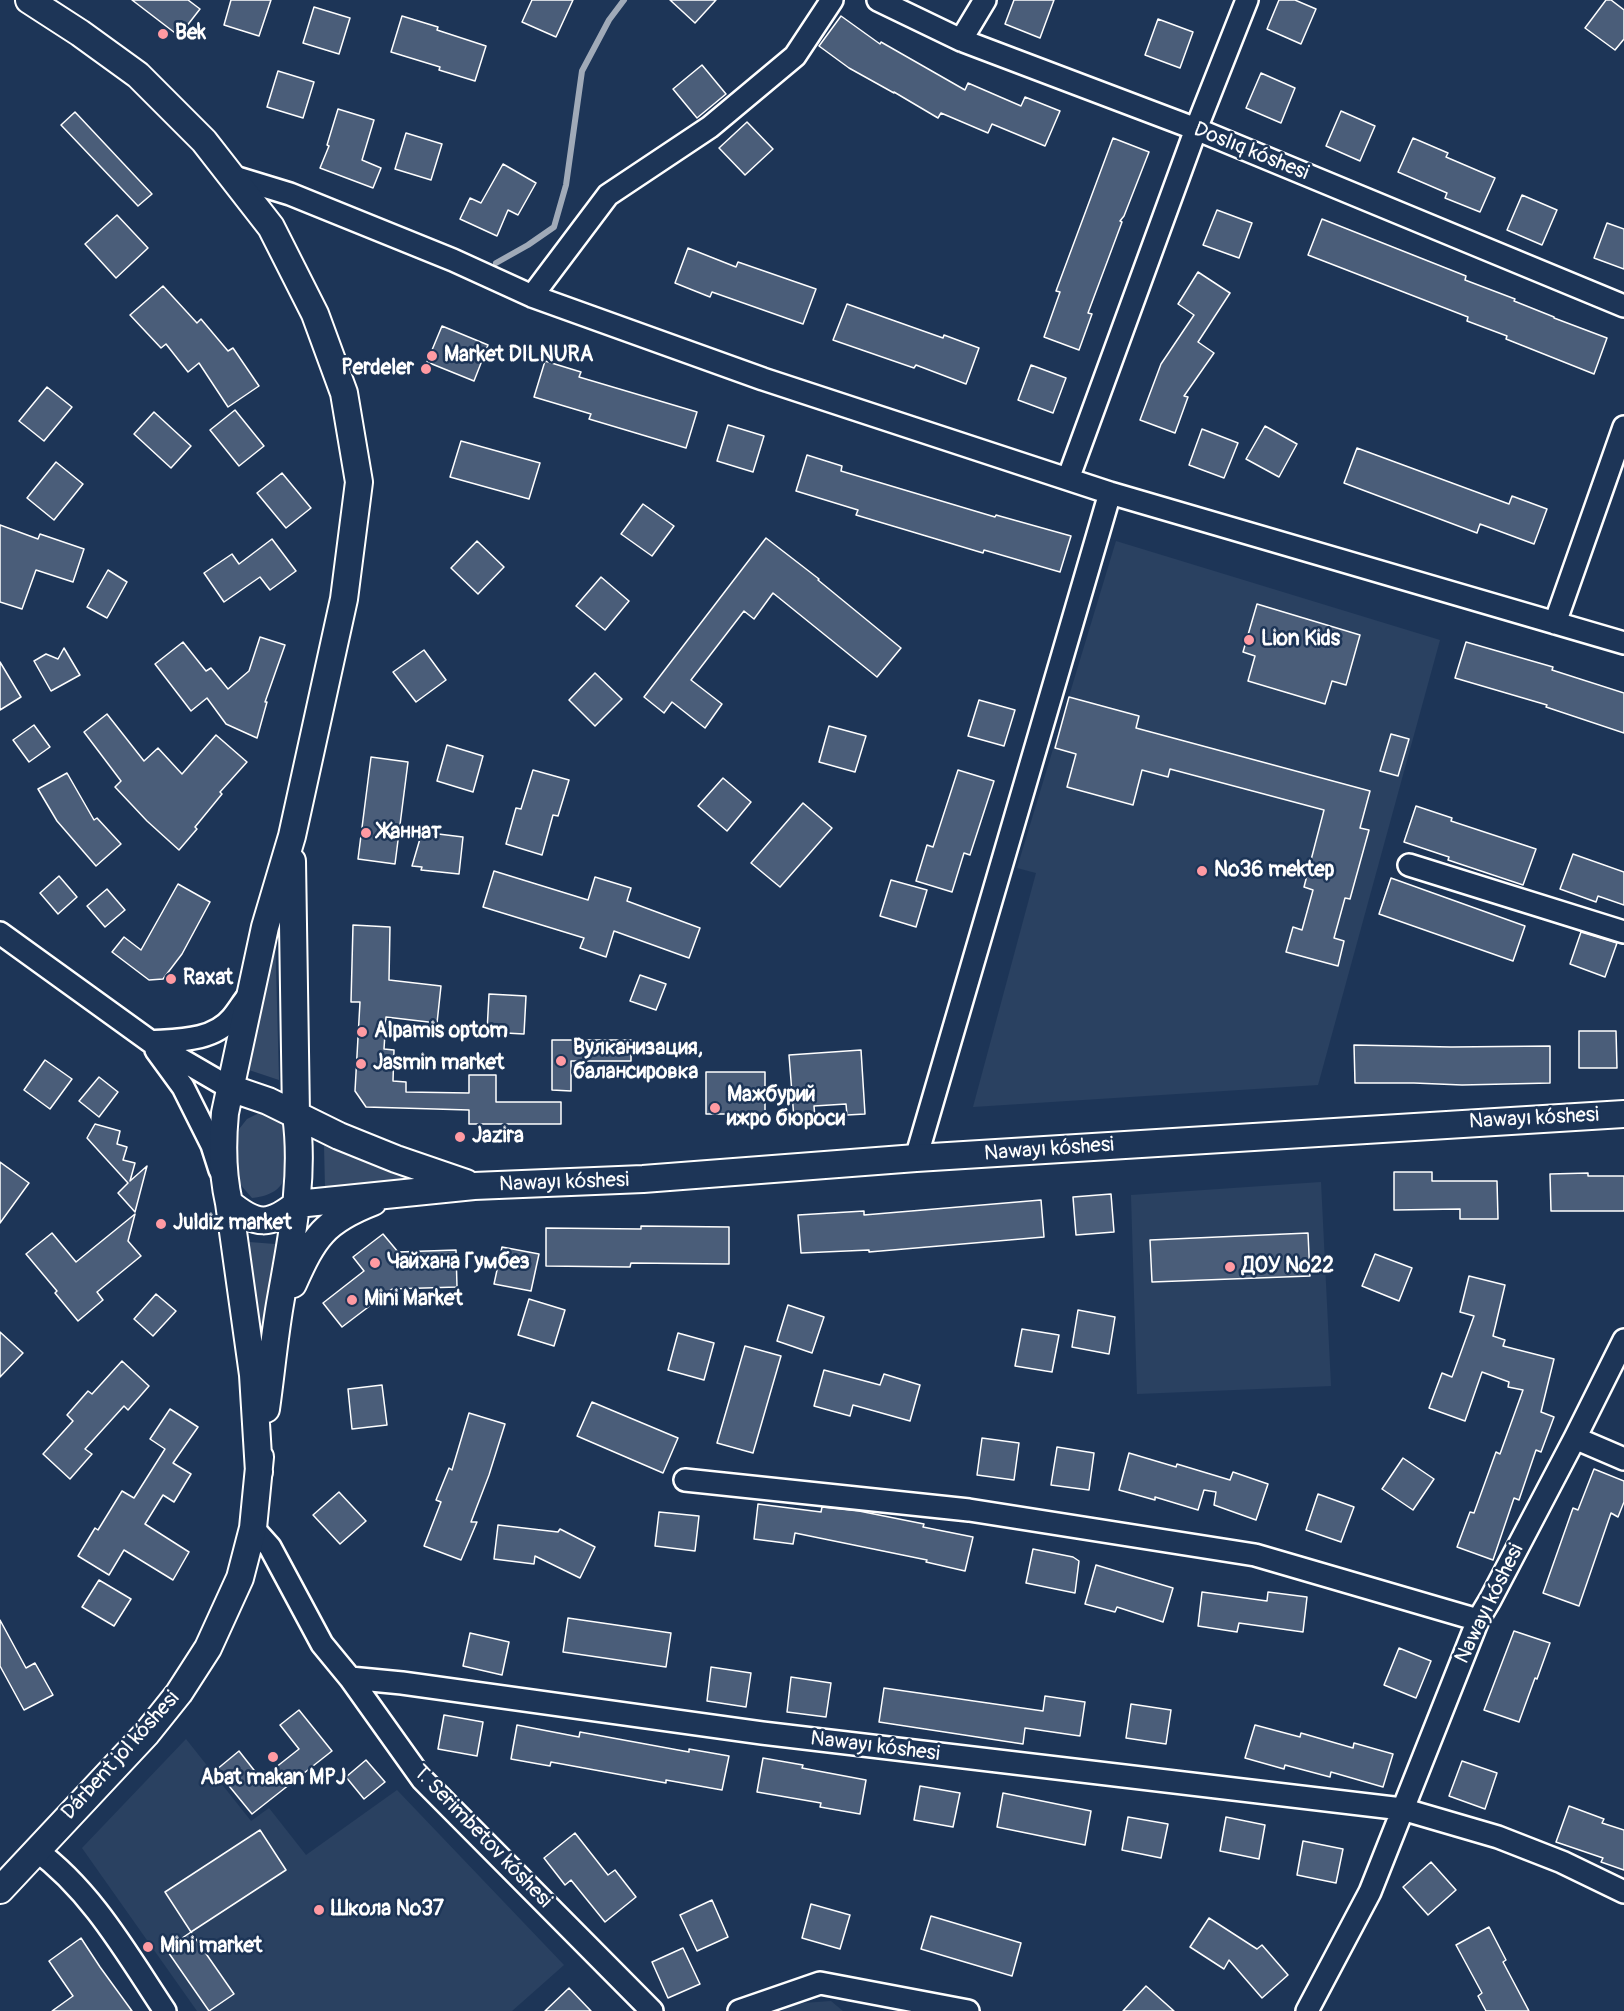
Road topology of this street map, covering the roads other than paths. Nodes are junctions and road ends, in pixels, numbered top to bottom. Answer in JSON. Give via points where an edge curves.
{"nodes":[{"id":1,"x":29,"y":0,"type":"edge"},
{"id":2,"x":832,"y":0,"type":"edge"},
{"id":3,"x":878,"y":0,"type":"edge"},
{"id":4,"x":985,"y":0,"type":"edge"},
{"id":5,"x":1247,"y":0,"type":"edge"},
{"id":6,"x":961,"y":40,"type":"junction"},
{"id":7,"x":1196,"y":129,"type":"junction"},
{"id":8,"x":231,"y":176,"type":"junction"},
{"id":9,"x":532,"y":296,"type":"junction"},
{"id":10,"x":1624,"y":306,"type":"edge"},
{"id":11,"x":1624,"y":427,"type":"edge"},
{"id":12,"x":1068,"y":478,"type":"junction"},
{"id":13,"x":1110,"y":493,"type":"junction"},
{"id":14,"x":1555,"y":623,"type":"junction"},
{"id":15,"x":1624,"y":643,"type":"edge"},
{"id":16,"x":292,"y":836,"type":"junction"},
{"id":17,"x":1409,"y":865,"type":"dead end"},
{"id":18,"x":1624,"y":932,"type":"edge"},
{"id":19,"x":0,"y":933,"type":"edge"},
{"id":20,"x":251,"y":992,"type":"junction"},
{"id":21,"x":151,"y":1042,"type":"junction"},
{"id":22,"x":230,"y":1088,"type":"junction"},
{"id":23,"x":1624,"y":1114,"type":"edge"},
{"id":24,"x":296,"y":1115,"type":"junction"},
{"id":25,"x":916,"y":1158,"type":"junction"},
{"id":26,"x":223,"y":1179,"type":"junction"},
{"id":27,"x":474,"y":1186,"type":"junction"},
{"id":28,"x":395,"y":1193,"type":"junction"},
{"id":29,"x":229,"y":1203,"type":"junction"},
{"id":30,"x":297,"y":1204,"type":"junction"},
{"id":31,"x":278,"y":1317,"type":"junction"},
{"id":32,"x":1624,"y":1340,"type":"edge"},
{"id":33,"x":1575,"y":1438,"type":"junction"},
{"id":34,"x":1624,"y":1459,"type":"edge"},
{"id":35,"x":259,"y":1472,"type":"junction"},
{"id":36,"x":685,"y":1480,"type":"dead end"},
{"id":37,"x":253,"y":1528,"type":"junction"},
{"id":38,"x":1478,"y":1620,"type":"junction"},
{"id":39,"x":350,"y":1678,"type":"junction"},
{"id":40,"x":1402,"y":1809,"type":"junction"},
{"id":41,"x":36,"y":1850,"type":"junction"},
{"id":42,"x":0,"y":1890,"type":"edge"},
{"id":43,"x":1624,"y":1892,"type":"edge"},
{"id":44,"x":165,"y":2011,"type":"edge"},
{"id":45,"x":652,"y":2011,"type":"edge"},
{"id":46,"x":739,"y":2011,"type":"edge"},
{"id":47,"x":968,"y":2011,"type":"edge"},
{"id":48,"x":1307,"y":2011,"type":"edge"}],
"edges":[{"from":1,"to":8,"type":"main road","via":[[138,75],[204,141]]},
{"from":2,"to":9,"type":"street","via":[[795,56],[710,128],[608,195]]},
{"from":3,"to":6,"type":"street","name":"Doslıq kóshesi"},
{"from":4,"to":6,"type":"street"},
{"from":5,"to":7,"type":"street"},
{"from":6,"to":7,"type":"street","name":"Doslıq kóshesi"},
{"from":7,"to":10,"type":"street","name":"Doslıq kóshesi"},
{"from":7,"to":12,"type":"street"},
{"from":8,"to":9,"type":"street","via":[[312,203]]},
{"from":8,"to":16,"type":"main road","via":[[271,228],[315,314],[344,393],[359,482],[343,609]]},
{"from":9,"to":12,"type":"street","via":[[763,379]]},
{"from":11,"to":14,"type":"street"},
{"from":12,"to":13,"type":"street"},
{"from":13,"to":14,"type":"street"},
{"from":13,"to":25,"type":"street"},
{"from":14,"to":15,"type":"street"},
{"from":16,"to":20,"type":"main road"},
{"from":16,"to":24,"type":"main road"},
{"from":17,"to":18,"type":"street"},
{"from":19,"to":21,"type":"street"},
{"from":20,"to":21,"type":"street","via":[[231,1020],[213,1032],[190,1039]]},
{"from":20,"to":22,"type":"main road"},
{"from":21,"to":22,"type":"street"},
{"from":21,"to":26,"type":"street","via":[[183,1087],[212,1144]]},
{"from":22,"to":24,"type":"main road"},
{"from":22,"to":26,"type":"main road","via":[[223,1139]]},
{"from":23,"to":25,"type":"main road","name":"Nawayı kóshesi"},
{"from":24,"to":27,"type":"main road","via":[[396,1159]]},
{"from":24,"to":30,"type":"main road","via":[[300,1142]]},
{"from":25,"to":27,"type":"main road","name":"Nawayı kóshesi","via":[[643,1179]]},
{"from":26,"to":29,"type":"main road"},
{"from":27,"to":28,"type":"main road","name":"Nawayı kóshesi"},
{"from":28,"to":30,"type":"main road","name":"Nawayı kóshesi"},
{"from":28,"to":31,"type":"main road","via":[[352,1210],[327,1226],[307,1251]]},
{"from":29,"to":30,"type":"main road","via":[[246,1217],[263,1221],[279,1218]]},
{"from":29,"to":35,"type":"main road","via":[[253,1375]]},
{"from":30,"to":31,"type":"main road"},
{"from":31,"to":35,"type":"main road"},
{"from":32,"to":33,"type":"street","name":"Nawayı kóshesi"},
{"from":33,"to":34,"type":"street"},
{"from":33,"to":38,"type":"street","name":"Nawayı kóshesi"},
{"from":35,"to":37,"type":"main road","name":"Dárbent jol kóshesi"},
{"from":36,"to":38,"type":"street","via":[[969,1510],[1255,1556]]},
{"from":37,"to":39,"type":"street","name":"T. Serimbetov kóshesi","via":[[270,1547],[322,1644]]},
{"from":37,"to":41,"type":"main road","name":"Dárbent jol kóshesi","via":[[240,1578],[208,1647],[179,1692],[147,1733]]},
{"from":38,"to":40,"type":"street","name":"Nawayı kóshesi"},
{"from":39,"to":40,"type":"street","name":"Nawayı kóshesi","via":[[762,1733]]},
{"from":39,"to":45,"type":"street","name":"T. Serimbetov kóshesi","via":[[422,1779]]},
{"from":40,"to":43,"type":"street","via":[[1498,1837]]},
{"from":40,"to":48,"type":"street","name":"Nawayı kóshesi","via":[[1370,1892]]},
{"from":41,"to":42,"type":"main road","name":"Dárbent jol kóshesi"},
{"from":41,"to":44,"type":"street","via":[[55,1864],[99,1912]]},
{"from":46,"to":47,"type":"street","via":[[820,1983]]}]}
